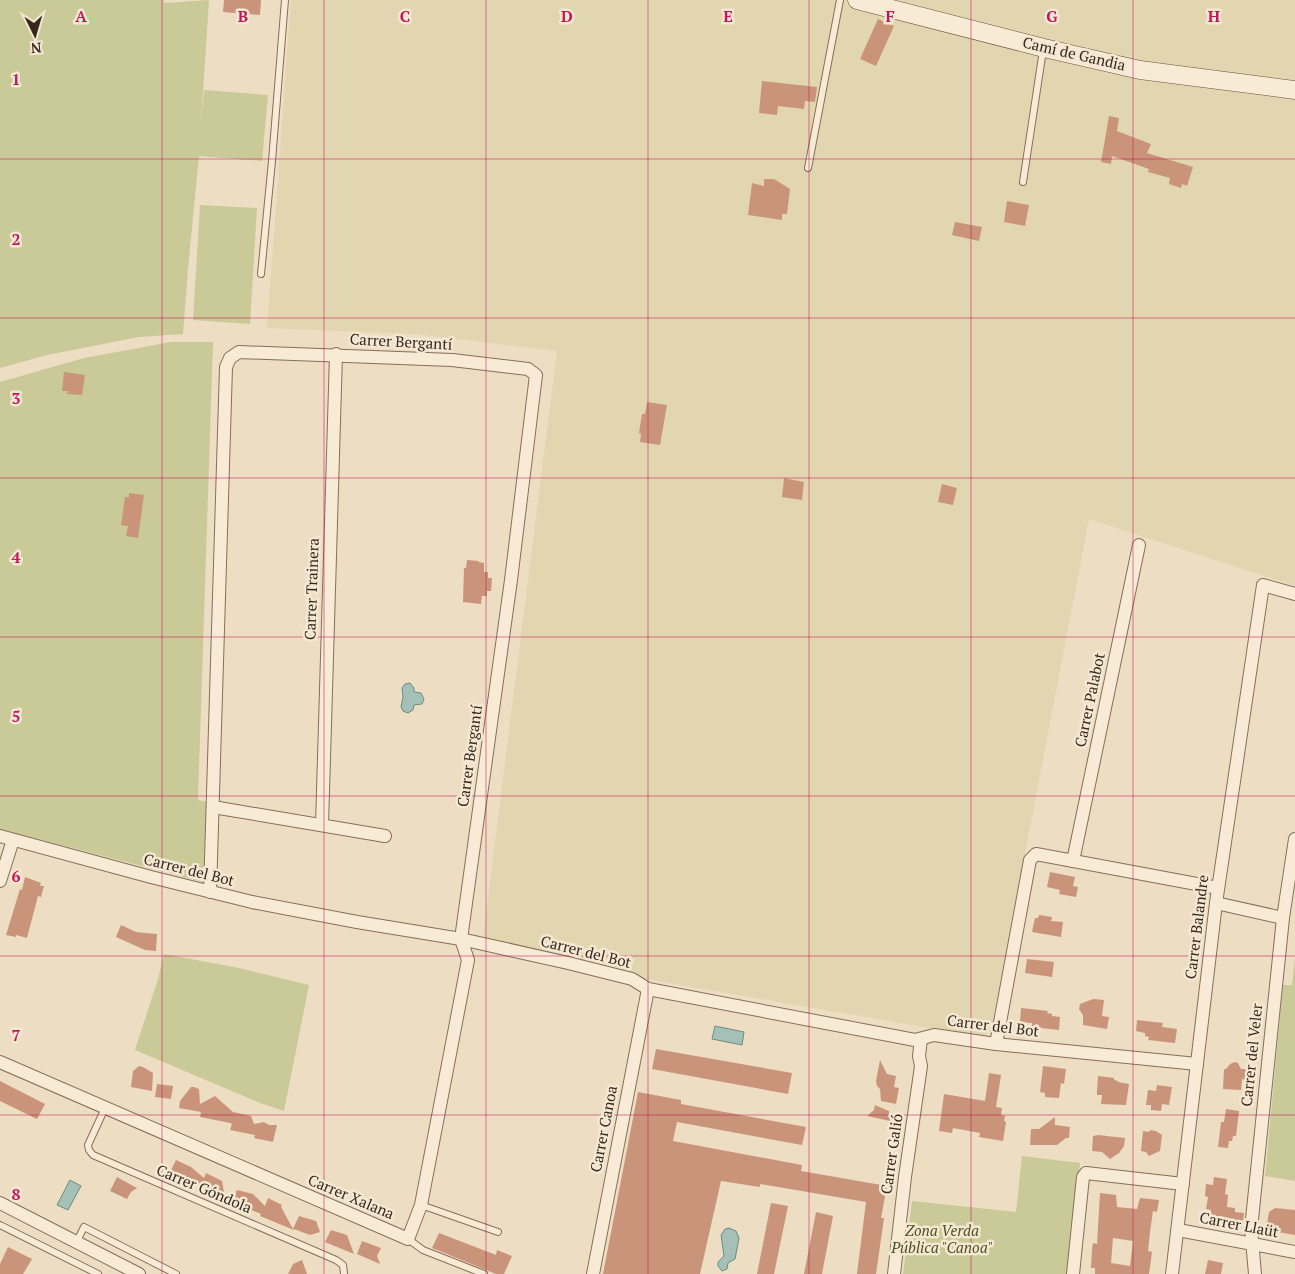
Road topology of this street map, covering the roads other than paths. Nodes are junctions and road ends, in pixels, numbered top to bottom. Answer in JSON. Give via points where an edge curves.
{"nodes":[{"id":1,"x":285,"y":0,"type":"edge"},
{"id":2,"x":840,"y":0,"type":"edge"},
{"id":3,"x":857,"y":0,"type":"edge"},
{"id":4,"x":1044,"y":48,"type":"junction"},
{"id":5,"x":1295,"y":90,"type":"edge"},
{"id":6,"x":808,"y":168,"type":"dead end"},
{"id":7,"x":1023,"y":182,"type":"dead end"},
{"id":8,"x":261,"y":274,"type":"dead end"},
{"id":9,"x":336,"y":354,"type":"junction"},
{"id":10,"x":1139,"y":545,"type":"dead end"},
{"id":11,"x":1295,"y":594,"type":"edge"},
{"id":12,"x":213,"y":807,"type":"junction"},
{"id":13,"x":322,"y":825,"type":"junction"},
{"id":14,"x":0,"y":836,"type":"edge"},
{"id":15,"x":385,"y":836,"type":"dead end"},
{"id":16,"x":1295,"y":839,"type":"edge"},
{"id":17,"x":13,"y":840,"type":"junction"},
{"id":18,"x":1072,"y":861,"type":"junction"},
{"id":19,"x":0,"y":881,"type":"edge"},
{"id":20,"x":1218,"y":888,"type":"junction"},
{"id":21,"x":210,"y":892,"type":"junction"},
{"id":22,"x":1216,"y":903,"type":"junction"},
{"id":23,"x":1283,"y":918,"type":"junction"},
{"id":24,"x":461,"y":939,"type":"junction"},
{"id":25,"x":648,"y":989,"type":"junction"},
{"id":26,"x":921,"y":1039,"type":"junction"},
{"id":27,"x":996,"y":1044,"type":"junction"},
{"id":28,"x":0,"y":1062,"type":"edge"},
{"id":29,"x":1197,"y":1064,"type":"junction"},
{"id":30,"x":106,"y":1108,"type":"junction"},
{"id":31,"x":1183,"y":1184,"type":"junction"},
{"id":32,"x":0,"y":1203,"type":"edge"},
{"id":33,"x":422,"y":1205,"type":"junction"},
{"id":34,"x":0,"y":1225,"type":"edge"},
{"id":35,"x":1178,"y":1230,"type":"junction"},
{"id":36,"x":498,"y":1232,"type":"dead end"},
{"id":37,"x":408,"y":1239,"type":"junction"},
{"id":38,"x":76,"y":1243,"type":"junction"},
{"id":39,"x":1252,"y":1243,"type":"junction"},
{"id":40,"x":1295,"y":1252,"type":"edge"},
{"id":41,"x":98,"y":1274,"type":"edge"},
{"id":42,"x":139,"y":1274,"type":"edge"},
{"id":43,"x":176,"y":1274,"type":"edge"},
{"id":44,"x":344,"y":1274,"type":"edge"},
{"id":45,"x":484,"y":1274,"type":"edge"},
{"id":46,"x":593,"y":1274,"type":"edge"},
{"id":47,"x":894,"y":1274,"type":"edge"},
{"id":48,"x":1073,"y":1274,"type":"edge"},
{"id":49,"x":1172,"y":1274,"type":"edge"},
{"id":50,"x":1255,"y":1274,"type":"edge"}],
"edges":[{"from":1,"to":8,"type":"lane"},
{"from":2,"to":6,"type":"lane"},
{"from":3,"to":4,"type":"main road","name":"Camí de Gandia"},
{"from":4,"to":5,"type":"main road","name":"Camí de Gandia","via":[[1140,70]]},
{"from":4,"to":7,"type":"lane"},
{"from":9,"to":12,"type":"street","name":"Carrer Bergantí","via":[[239,352],[230,358],[226,367]]},
{"from":9,"to":13,"type":"street","name":"Carrer Trainera"},
{"from":9,"to":24,"type":"street","name":"Carrer Bergantí","via":[[452,360],[528,369],[536,375]]},
{"from":10,"to":18,"type":"street","name":"Carrer Palabot"},
{"from":11,"to":20,"type":"street","name":"Carrer Balandre","via":[[1263,586]]},
{"from":12,"to":13,"type":"street"},
{"from":12,"to":21,"type":"street","name":"Carrer Bergantí"},
{"from":13,"to":15,"type":"street"},
{"from":14,"to":17,"type":"street","name":"Carrer del Bot"},
{"from":16,"to":23,"type":"street","name":"Carrer del Veler"},
{"from":17,"to":19,"type":"street"},
{"from":17,"to":21,"type":"street","name":"Carrer del Bot"},
{"from":18,"to":20,"type":"street"},
{"from":18,"to":27,"type":"street","via":[[1036,854],[1030,860]]},
{"from":20,"to":22,"type":"street","name":"Carrer Balandre"},
{"from":21,"to":24,"type":"street","name":"Carrer del Bot"},
{"from":22,"to":23,"type":"street"},
{"from":22,"to":29,"type":"street","name":"Carrer Balandre"},
{"from":23,"to":39,"type":"street","name":"Carrer del Veler"},
{"from":24,"to":25,"type":"street","name":"Carrer del Bot","via":[[632,979]]},
{"from":24,"to":33,"type":"street","name":"Carrer Xalana","via":[[468,960]]},
{"from":25,"to":26,"type":"street","name":"Carrer del Bot"},
{"from":25,"to":46,"type":"street","name":"Carrer Canoa"},
{"from":26,"to":27,"type":"street","name":"Carrer del Bot","via":[[934,1035]]},
{"from":26,"to":47,"type":"street","name":"Carrer Galió","via":[[921,1066]]},
{"from":27,"to":29,"type":"street","name":"Carrer del Bot"},
{"from":28,"to":30,"type":"street","name":"Carrer Xalana"},
{"from":29,"to":31,"type":"street","name":"Carrer Balandre"},
{"from":30,"to":37,"type":"street","name":"Carrer Xalana"},
{"from":30,"to":44,"type":"lane","name":"Carrer Góndola","via":[[88,1145],[93,1155],[336,1260],[342,1265]]},
{"from":31,"to":35,"type":"street","name":"Carrer Balandre"},
{"from":31,"to":48,"type":"street","via":[[1086,1173]]},
{"from":32,"to":38,"type":"street"},
{"from":33,"to":36,"type":"lane"},
{"from":33,"to":37,"type":"street","name":"Carrer Xalana"},
{"from":34,"to":41,"type":"lane"},
{"from":35,"to":39,"type":"street","name":"Carrer Llaüt"},
{"from":35,"to":49,"type":"street","name":"Carrer Balandre"},
{"from":37,"to":45,"type":"lane","via":[[423,1250]]},
{"from":38,"to":42,"type":"street"},
{"from":38,"to":43,"type":"lane","via":[[84,1227]]},
{"from":39,"to":40,"type":"street","name":"Carrer Llaüt"},
{"from":39,"to":50,"type":"street","name":"Carrer del Veler"}]}
